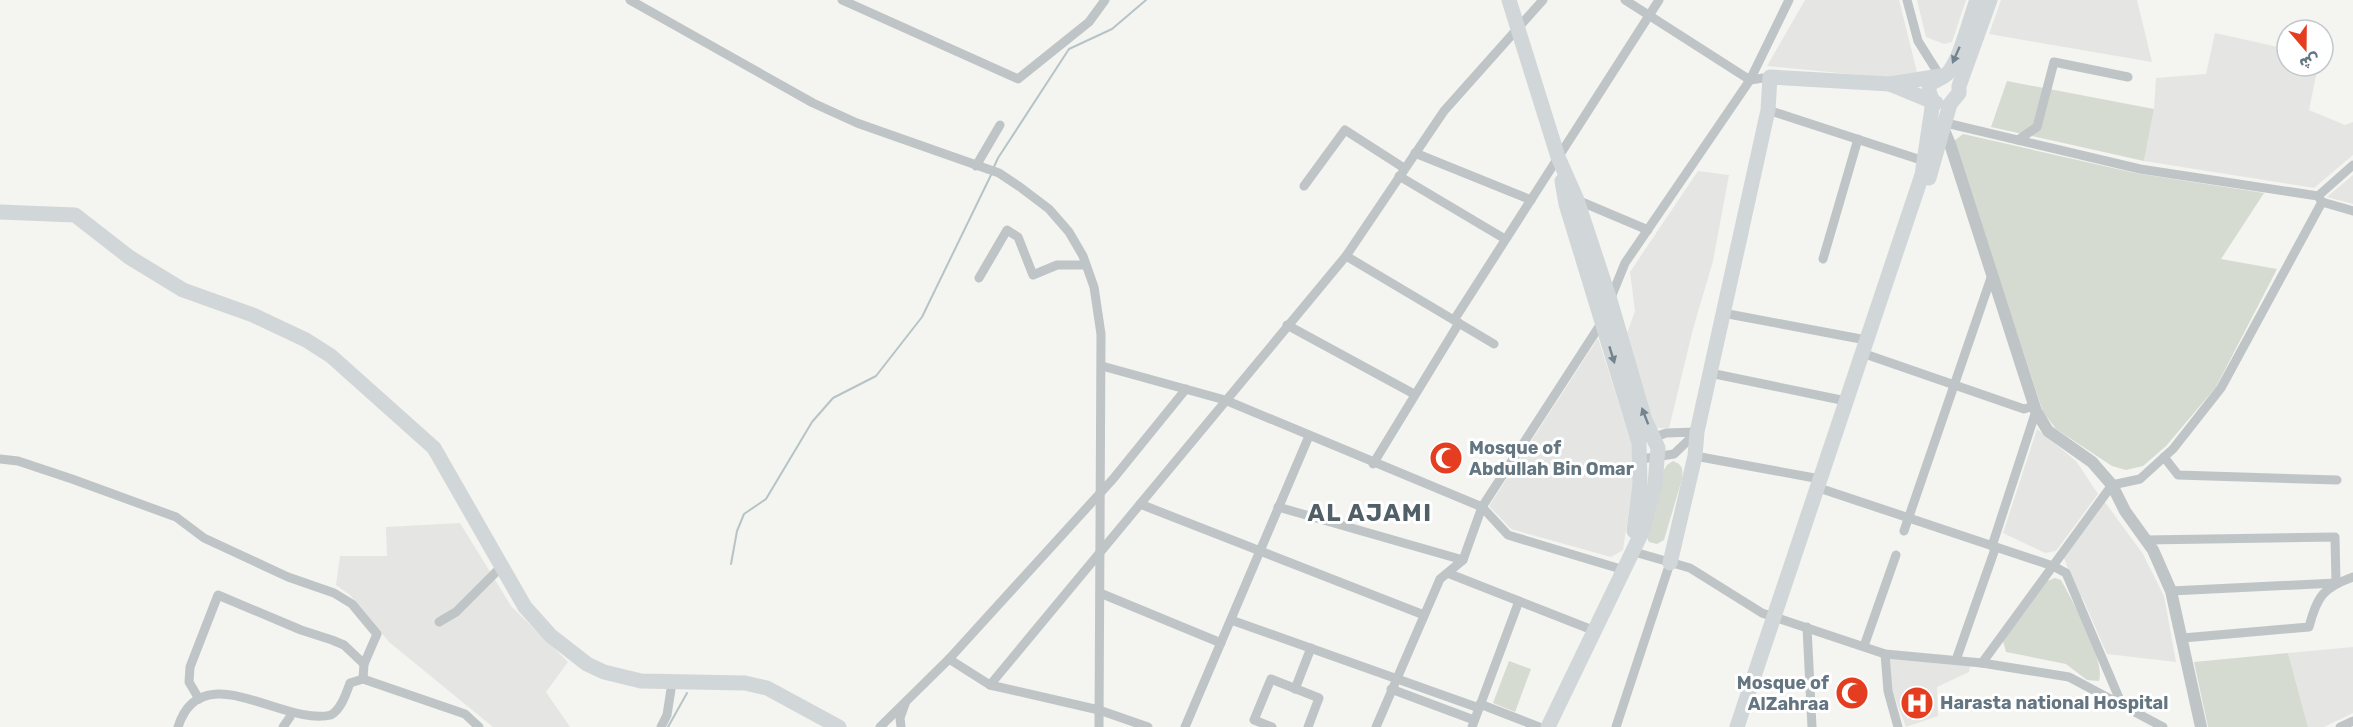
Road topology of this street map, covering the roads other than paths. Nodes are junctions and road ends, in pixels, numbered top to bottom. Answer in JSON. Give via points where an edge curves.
{"nodes":[{"id":1,"x":630,"y":0,"type":"edge"},
{"id":2,"x":842,"y":0,"type":"edge"},
{"id":3,"x":1105,"y":0,"type":"edge"},
{"id":4,"x":1509,"y":0,"type":"edge"},
{"id":5,"x":1543,"y":0,"type":"edge"},
{"id":6,"x":1625,"y":0,"type":"edge"},
{"id":7,"x":1659,"y":0,"type":"edge"},
{"id":8,"x":1789,"y":0,"type":"edge"},
{"id":9,"x":1907,"y":0,"type":"edge"},
{"id":10,"x":1977,"y":0,"type":"edge"},
{"id":11,"x":1990,"y":0,"type":"edge"},
{"id":12,"x":1649,"y":15,"type":"junction"},
{"id":13,"x":1518,"y":30,"type":"junction"},
{"id":14,"x":1943,"y":76,"type":"junction"},
{"id":15,"x":1770,"y":77,"type":"junction"},
{"id":16,"x":2128,"y":77,"type":"dead end"},
{"id":17,"x":1750,"y":80,"type":"junction"},
{"id":18,"x":1890,"y":84,"type":"junction"},
{"id":19,"x":1959,"y":86,"type":"junction"},
{"id":20,"x":1933,"y":100,"type":"junction"},
{"id":21,"x":1950,"y":104,"type":"junction"},
{"id":22,"x":1768,"y":110,"type":"junction"},
{"id":23,"x":1000,"y":125,"type":"dead end"},
{"id":24,"x":1945,"y":127,"type":"junction"},
{"id":25,"x":1858,"y":139,"type":"junction"},
{"id":26,"x":2018,"y":140,"type":"junction"},
{"id":27,"x":1415,"y":153,"type":"junction"},
{"id":28,"x":1558,"y":157,"type":"junction"},
{"id":29,"x":1924,"y":161,"type":"junction"},
{"id":30,"x":2353,"y":165,"type":"edge"},
{"id":31,"x":976,"y":166,"type":"junction"},
{"id":32,"x":1402,"y":172,"type":"junction"},
{"id":33,"x":1304,"y":186,"type":"dead end"},
{"id":34,"x":2320,"y":199,"type":"junction"},
{"id":35,"x":1531,"y":200,"type":"junction"},
{"id":36,"x":1577,"y":200,"type":"junction"},
{"id":37,"x":2353,"y":211,"type":"edge"},
{"id":38,"x":0,"y":212,"type":"edge"},
{"id":39,"x":1648,"y":230,"type":"junction"},
{"id":40,"x":1506,"y":239,"type":"junction"},
{"id":41,"x":1346,"y":256,"type":"junction"},
{"id":42,"x":1822,"y":259,"type":"dead end"},
{"id":43,"x":1086,"y":265,"type":"junction"},
{"id":44,"x":1992,"y":275,"type":"junction"},
{"id":45,"x":979,"y":278,"type":"dead end"},
{"id":46,"x":1610,"y":300,"type":"junction"},
{"id":47,"x":1723,"y":313,"type":"junction"},
{"id":48,"x":1456,"y":322,"type":"junction"},
{"id":49,"x":1602,"y":323,"type":"junction"},
{"id":50,"x":1287,"y":325,"type":"junction"},
{"id":51,"x":1494,"y":344,"type":"dead end"},
{"id":52,"x":1866,"y":350,"type":"junction"},
{"id":53,"x":1102,"y":366,"type":"junction"},
{"id":54,"x":1710,"y":373,"type":"junction"},
{"id":55,"x":1954,"y":385,"type":"junction"},
{"id":56,"x":1186,"y":389,"type":"junction"},
{"id":57,"x":1414,"y":394,"type":"junction"},
{"id":58,"x":1225,"y":400,"type":"junction"},
{"id":59,"x":1846,"y":402,"type":"junction"},
{"id":60,"x":2035,"y":408,"type":"junction"},
{"id":61,"x":1697,"y":432,"type":"junction"},
{"id":62,"x":1308,"y":436,"type":"junction"},
{"id":63,"x":1655,"y":438,"type":"junction"},
{"id":64,"x":1640,"y":443,"type":"junction"},
{"id":65,"x":1695,"y":456,"type":"junction"},
{"id":66,"x":1658,"y":457,"type":"junction"},
{"id":67,"x":2164,"y":457,"type":"junction"},
{"id":68,"x":0,"y":459,"type":"edge"},
{"id":69,"x":1642,"y":459,"type":"junction"},
{"id":70,"x":1373,"y":464,"type":"junction"},
{"id":71,"x":2337,"y":480,"type":"dead end"},
{"id":72,"x":1822,"y":485,"type":"junction"},
{"id":73,"x":2112,"y":485,"type":"junction"},
{"id":74,"x":1100,"y":494,"type":"junction"},
{"id":75,"x":1140,"y":504,"type":"junction"},
{"id":76,"x":1278,"y":507,"type":"junction"},
{"id":77,"x":1482,"y":507,"type":"junction"},
{"id":78,"x":1908,"y":518,"type":"junction"},
{"id":79,"x":1904,"y":531,"type":"dead end"},
{"id":80,"x":2146,"y":540,"type":"junction"},
{"id":81,"x":1992,"y":546,"type":"junction"},
{"id":82,"x":1260,"y":551,"type":"junction"},
{"id":83,"x":1631,"y":551,"type":"junction"},
{"id":84,"x":1100,"y":554,"type":"junction"},
{"id":85,"x":1896,"y":555,"type":"dead end"},
{"id":86,"x":1463,"y":560,"type":"junction"},
{"id":87,"x":1670,"y":563,"type":"junction"},
{"id":88,"x":502,"y":566,"type":"junction"},
{"id":89,"x":2053,"y":566,"type":"junction"},
{"id":90,"x":1624,"y":570,"type":"junction"},
{"id":91,"x":1450,"y":574,"type":"junction"},
{"id":92,"x":2353,"y":577,"type":"edge"},
{"id":93,"x":2336,"y":583,"type":"junction"},
{"id":94,"x":2171,"y":591,"type":"junction"},
{"id":95,"x":1100,"y":593,"type":"junction"},
{"id":96,"x":1519,"y":601,"type":"junction"},
{"id":97,"x":1424,"y":615,"type":"junction"},
{"id":98,"x":1778,"y":618,"type":"junction"},
{"id":99,"x":1230,"y":620,"type":"junction"},
{"id":100,"x":440,"y":622,"type":"dead end"},
{"id":101,"x":1807,"y":627,"type":"junction"},
{"id":102,"x":1594,"y":631,"type":"junction"},
{"id":103,"x":2183,"y":638,"type":"junction"},
{"id":104,"x":1221,"y":643,"type":"junction"},
{"id":105,"x":1864,"y":646,"type":"junction"},
{"id":106,"x":1311,"y":648,"type":"junction"},
{"id":107,"x":1885,"y":654,"type":"junction"},
{"id":108,"x":949,"y":659,"type":"junction"},
{"id":109,"x":1956,"y":660,"type":"junction"},
{"id":110,"x":1982,"y":663,"type":"junction"},
{"id":111,"x":364,"y":664,"type":"junction"},
{"id":112,"x":1396,"y":678,"type":"junction"},
{"id":113,"x":363,"y":679,"type":"junction"},
{"id":114,"x":672,"y":683,"type":"junction"},
{"id":115,"x":990,"y":685,"type":"junction"},
{"id":116,"x":1295,"y":688,"type":"junction"},
{"id":117,"x":1392,"y":689,"type":"junction"},
{"id":118,"x":199,"y":699,"type":"junction"},
{"id":119,"x":907,"y":699,"type":"junction"},
{"id":120,"x":2122,"y":705,"type":"junction"},
{"id":121,"x":1480,"y":706,"type":"junction"},
{"id":122,"x":1099,"y":710,"type":"junction"},
{"id":123,"x":810,"y":712,"type":"junction"},
{"id":124,"x":290,"y":717,"type":"junction"},
{"id":125,"x":2353,"y":721,"type":"edge"},
{"id":126,"x":1473,"y":723,"type":"edge"},
{"id":127,"x":1896,"y":726,"type":"edge"},
{"id":128,"x":178,"y":727,"type":"edge"},
{"id":129,"x":283,"y":727,"type":"edge"},
{"id":130,"x":479,"y":727,"type":"edge"},
{"id":131,"x":661,"y":727,"type":"edge"},
{"id":132,"x":820,"y":727,"type":"edge"},
{"id":133,"x":839,"y":727,"type":"edge"},
{"id":134,"x":880,"y":727,"type":"edge"},
{"id":135,"x":901,"y":727,"type":"edge"},
{"id":136,"x":1099,"y":727,"type":"edge"},
{"id":137,"x":1148,"y":727,"type":"edge"},
{"id":138,"x":1185,"y":727,"type":"edge"},
{"id":139,"x":1272,"y":727,"type":"edge"},
{"id":140,"x":1308,"y":727,"type":"edge"},
{"id":141,"x":1376,"y":727,"type":"edge"},
{"id":142,"x":1539,"y":727,"type":"edge"},
{"id":143,"x":1548,"y":727,"type":"edge"},
{"id":144,"x":1616,"y":727,"type":"edge"},
{"id":145,"x":1737,"y":727,"type":"edge"},
{"id":146,"x":1746,"y":727,"type":"edge"},
{"id":147,"x":1812,"y":727,"type":"edge"},
{"id":148,"x":2163,"y":727,"type":"edge"},
{"id":149,"x":2201,"y":727,"type":"edge"},
{"id":150,"x":2340,"y":727,"type":"edge"}],
"edges":[{"from":1,"to":31,"type":"street","via":[[813,103]]},
{"from":2,"to":3,"type":"street","via":[[1018,83],[1089,22]]},
{"from":4,"to":13,"type":"main road"},
{"from":5,"to":13,"type":"street"},
{"from":6,"to":12,"type":"street"},
{"from":7,"to":12,"type":"street"},
{"from":8,"to":17,"type":"street"},
{"from":9,"to":14,"type":"street","via":[[1918,40]]},
{"from":10,"to":14,"type":"main road","one_way":true,"via":[[1957,57]]},
{"from":11,"to":19,"type":"main road"},
{"from":12,"to":17,"type":"street"},
{"from":12,"to":28,"type":"street"},
{"from":13,"to":27,"type":"street","via":[[1444,111]]},
{"from":13,"to":28,"type":"main road"},
{"from":14,"to":18,"type":"main road"},
{"from":14,"to":19,"type":"main road","via":[[1954,79]]},
{"from":14,"to":20,"type":"main road","via":[[1930,86]]},
{"from":15,"to":17,"type":"street"},
{"from":15,"to":18,"type":"main road"},
{"from":15,"to":22,"type":"main road"},
{"from":16,"to":26,"type":"street","via":[[2054,62],[2037,127]]},
{"from":17,"to":39,"type":"street"},
{"from":18,"to":20,"type":"main road"},
{"from":19,"to":21,"type":"main road","via":[[1957,99]]},
{"from":20,"to":21,"type":"main road"},
{"from":20,"to":29,"type":"main road"},
{"from":21,"to":24,"type":"main road"},
{"from":22,"to":25,"type":"street"},
{"from":22,"to":47,"type":"main road"},
{"from":23,"to":31,"type":"street"},
{"from":24,"to":26,"type":"street"},
{"from":24,"to":44,"type":"street"},
{"from":24,"to":52,"type":"main road"},
{"from":25,"to":29,"type":"street"},
{"from":25,"to":42,"type":"street"},
{"from":26,"to":34,"type":"street","via":[[2140,168]]},
{"from":27,"to":32,"type":"street"},
{"from":27,"to":35,"type":"street"},
{"from":28,"to":35,"type":"street"},
{"from":28,"to":36,"type":"main road"},
{"from":28,"to":49,"type":"main road","via":[[1566,204]]},
{"from":29,"to":52,"type":"main road"},
{"from":30,"to":34,"type":"street"},
{"from":31,"to":43,"type":"street","via":[[999,173],[1049,209],[1069,232]]},
{"from":32,"to":33,"type":"street","via":[[1345,130]]},
{"from":32,"to":40,"type":"street"},
{"from":32,"to":41,"type":"street"},
{"from":34,"to":37,"type":"street"},
{"from":34,"to":67,"type":"street","via":[[2221,388]]},
{"from":35,"to":40,"type":"street"},
{"from":36,"to":39,"type":"street"},
{"from":36,"to":46,"type":"main road"},
{"from":38,"to":88,"type":"main road","via":[[75,216],[129,257],[183,290],[253,315],[332,356],[434,448]]},
{"from":39,"to":46,"type":"street","via":[[1625,263]]},
{"from":40,"to":48,"type":"street"},
{"from":41,"to":48,"type":"street"},
{"from":41,"to":50,"type":"street"},
{"from":43,"to":45,"type":"street","via":[[1057,265],[1033,275],[1018,237],[1007,230]]},
{"from":43,"to":53,"type":"street","via":[[1094,287]]},
{"from":44,"to":55,"type":"street"},
{"from":44,"to":60,"type":"street"},
{"from":46,"to":49,"type":"street"},
{"from":63,"to":46,"type":"main road","one_way":true},
{"from":47,"to":52,"type":"street"},
{"from":47,"to":54,"type":"main road"},
{"from":48,"to":51,"type":"street"},
{"from":48,"to":57,"type":"street"},
{"from":49,"to":64,"type":"main road","one_way":true},
{"from":49,"to":77,"type":"street"},
{"from":50,"to":57,"type":"street"},
{"from":50,"to":58,"type":"street"},
{"from":52,"to":55,"type":"street"},
{"from":52,"to":59,"type":"main road"},
{"from":52,"to":72,"type":"main road"},
{"from":53,"to":56,"type":"street"},
{"from":53,"to":74,"type":"street"},
{"from":54,"to":59,"type":"street"},
{"from":54,"to":61,"type":"main road"},
{"from":55,"to":60,"type":"street","via":[[2024,409]]},
{"from":55,"to":78,"type":"street"},
{"from":56,"to":58,"type":"street"},
{"from":56,"to":74,"type":"street"},
{"from":57,"to":70,"type":"street"},
{"from":58,"to":62,"type":"street"},
{"from":58,"to":75,"type":"street"},
{"from":59,"to":72,"type":"main road"},
{"from":60,"to":73,"type":"street","via":[[2048,431],[2092,462]]},
{"from":60,"to":81,"type":"street"},
{"from":61,"to":63,"type":"street","via":[[1666,433]]},
{"from":61,"to":65,"type":"main road"},
{"from":61,"to":66,"type":"street","via":[[1674,454]]},
{"from":62,"to":70,"type":"street"},
{"from":62,"to":76,"type":"street"},
{"from":63,"to":64,"type":"street"},
{"from":63,"to":66,"type":"main road"},
{"from":64,"to":69,"type":"main road"},
{"from":65,"to":72,"type":"street"},
{"from":65,"to":87,"type":"main road"},
{"from":66,"to":69,"type":"street"},
{"from":66,"to":83,"type":"main road","via":[[1642,531]]},
{"from":67,"to":71,"type":"street","via":[[2178,475]]},
{"from":67,"to":73,"type":"street","via":[[2140,479]]},
{"from":68,"to":111,"type":"street","via":[[18,461],[176,517],[204,538],[288,577],[334,592],[352,604],[377,634]]},
{"from":69,"to":83,"type":"main road"},
{"from":70,"to":77,"type":"street"},
{"from":72,"to":78,"type":"street"},
{"from":72,"to":98,"type":"main road"},
{"from":73,"to":80,"type":"street"},
{"from":73,"to":89,"type":"street"},
{"from":74,"to":84,"type":"street"},
{"from":74,"to":108,"type":"street"},
{"from":75,"to":82,"type":"street"},
{"from":75,"to":84,"type":"street"},
{"from":76,"to":82,"type":"street"},
{"from":76,"to":86,"type":"street"},
{"from":77,"to":86,"type":"street"},
{"from":77,"to":90,"type":"street","via":[[1508,535]]},
{"from":78,"to":79,"type":"street"},
{"from":78,"to":81,"type":"street"},
{"from":80,"to":93,"type":"street","via":[[2336,537]]},
{"from":80,"to":94,"type":"street"},
{"from":81,"to":89,"type":"street"},
{"from":81,"to":109,"type":"street","via":[[1995,549]]},
{"from":82,"to":97,"type":"street"},
{"from":82,"to":99,"type":"street"},
{"from":83,"to":87,"type":"street"},
{"from":83,"to":90,"type":"main road"},
{"from":84,"to":95,"type":"street"},
{"from":84,"to":115,"type":"street"},
{"from":85,"to":105,"type":"street"},
{"from":86,"to":91,"type":"street"},
{"from":87,"to":98,"type":"street","via":[[1690,568],[1762,613]]},
{"from":87,"to":144,"type":"street"},
{"from":88,"to":100,"type":"street","via":[[456,612]]},
{"from":88,"to":114,"type":"main road","via":[[525,607],[551,636],[587,664],[622,677]]},
{"from":89,"to":110,"type":"street"},
{"from":89,"to":120,"type":"street","via":[[2066,573]]},
{"from":90,"to":102,"type":"main road"},
{"from":91,"to":96,"type":"street"},
{"from":91,"to":97,"type":"street","via":[[1440,579]]},
{"from":92,"to":93,"type":"street"},
{"from":93,"to":94,"type":"street"},
{"from":93,"to":103,"type":"street","via":[[2324,591],[2309,627]]},
{"from":94,"to":103,"type":"street"},
{"from":95,"to":104,"type":"street"},
{"from":95,"to":122,"type":"street"},
{"from":96,"to":102,"type":"street"},
{"from":96,"to":121,"type":"street"},
{"from":97,"to":112,"type":"street"},
{"from":98,"to":101,"type":"street"},
{"from":98,"to":145,"type":"main road"},
{"from":98,"to":146,"type":"main road"},
{"from":99,"to":104,"type":"street"},
{"from":99,"to":106,"type":"street"},
{"from":101,"to":105,"type":"street"},
{"from":101,"to":147,"type":"street"},
{"from":102,"to":143,"type":"main road"},
{"from":103,"to":149,"type":"street"},
{"from":104,"to":138,"type":"street"},
{"from":105,"to":107,"type":"street"},
{"from":106,"to":112,"type":"street"},
{"from":106,"to":116,"type":"street"},
{"from":107,"to":109,"type":"street"},
{"from":107,"to":127,"type":"street"},
{"from":108,"to":115,"type":"street"},
{"from":108,"to":119,"type":"street"},
{"from":109,"to":110,"type":"street"},
{"from":110,"to":120,"type":"street","via":[[2069,677]]},
{"from":111,"to":113,"type":"street"},
{"from":111,"to":118,"type":"street","via":[[344,645],[218,595],[190,667],[189,682]]},
{"from":112,"to":117,"type":"street"},
{"from":112,"to":121,"type":"street"},
{"from":113,"to":124,"type":"street","via":[[350,683],[332,714],[312,720]]},
{"from":113,"to":130,"type":"street","via":[[465,714]]},
{"from":114,"to":123,"type":"main road","via":[[745,683],[767,688]]},
{"from":114,"to":131,"type":"street"},
{"from":115,"to":122,"type":"street"},
{"from":116,"to":139,"type":"street","via":[[1271,679],[1254,720]]},
{"from":116,"to":140,"type":"street","via":[[1319,698]]},
{"from":117,"to":126,"type":"street"},
{"from":117,"to":141,"type":"street"},
{"from":118,"to":124,"type":"street","via":[[235,700]]},
{"from":118,"to":128,"type":"street","via":[[182,713]]},
{"from":119,"to":134,"type":"street"},
{"from":119,"to":135,"type":"street"},
{"from":120,"to":148,"type":"street"},
{"from":121,"to":126,"type":"street"},
{"from":121,"to":142,"type":"street"},
{"from":122,"to":136,"type":"street"},
{"from":122,"to":137,"type":"street"},
{"from":123,"to":132,"type":"main road"},
{"from":123,"to":133,"type":"main road"},
{"from":124,"to":129,"type":"street"},
{"from":125,"to":150,"type":"street"}]}
